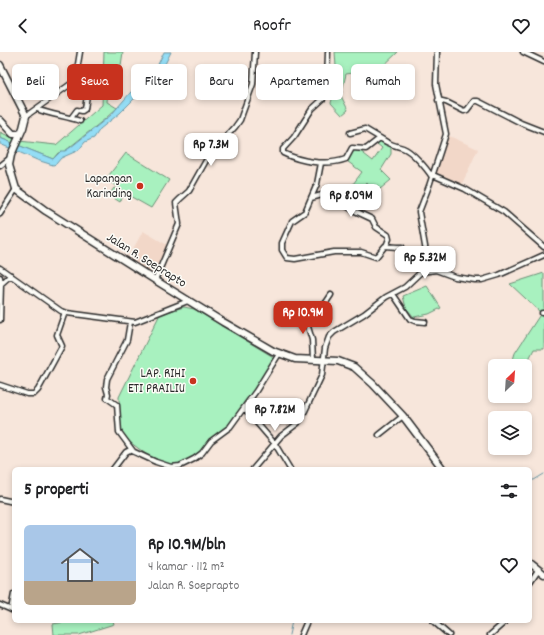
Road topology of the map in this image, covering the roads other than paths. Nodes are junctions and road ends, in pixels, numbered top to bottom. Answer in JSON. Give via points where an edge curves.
{"nodes":[{"id":1,"x":80,"y":52,"type":"edge"},
{"id":2,"x":255,"y":52,"type":"edge"},
{"id":3,"x":328,"y":52,"type":"edge"},
{"id":4,"x":437,"y":52,"type":"edge"},
{"id":5,"x":523,"y":52,"type":"edge"},
{"id":6,"x":544,"y":62,"type":"edge"},
{"id":7,"x":78,"y":64,"type":"edge"},
{"id":8,"x":0,"y":65,"type":"edge"},
{"id":9,"x":67,"y":87,"type":"edge"},
{"id":10,"x":86,"y":100,"type":"edge"},
{"id":11,"x":438,"y":100,"type":"junction"},
{"id":12,"x":37,"y":109,"type":"junction"},
{"id":13,"x":26,"y":116,"type":"junction"},
{"id":14,"x":71,"y":118,"type":"junction"},
{"id":15,"x":0,"y":120,"type":"edge"},
{"id":16,"x":80,"y":121,"type":"dead end"},
{"id":17,"x":544,"y":132,"type":"edge"},
{"id":18,"x":350,"y":133,"type":"dead end"},
{"id":19,"x":18,"y":138,"type":"junction"},
{"id":20,"x":380,"y":138,"type":"junction"},
{"id":21,"x":11,"y":156,"type":"junction"},
{"id":22,"x":321,"y":162,"type":"junction"},
{"id":23,"x":0,"y":166,"type":"edge"},
{"id":24,"x":432,"y":176,"type":"junction"},
{"id":25,"x":16,"y":189,"type":"junction"},
{"id":26,"x":311,"y":198,"type":"junction"},
{"id":27,"x":0,"y":214,"type":"edge"},
{"id":28,"x":386,"y":246,"type":"junction"},
{"id":29,"x":402,"y":247,"type":"dead end"},
{"id":30,"x":544,"y":247,"type":"edge"},
{"id":31,"x":544,"y":255,"type":"edge"},
{"id":32,"x":0,"y":268,"type":"edge"},
{"id":33,"x":421,"y":272,"type":"junction"},
{"id":34,"x":11,"y":275,"type":"junction"},
{"id":35,"x":0,"y":276,"type":"edge"},
{"id":36,"x":155,"y":280,"type":"junction"},
{"id":37,"x":1,"y":284,"type":"junction"},
{"id":38,"x":393,"y":294,"type":"junction"},
{"id":39,"x":331,"y":295,"type":"dead end"},
{"id":40,"x":188,"y":301,"type":"junction"},
{"id":41,"x":1,"y":303,"type":"edge"},
{"id":42,"x":65,"y":312,"type":"junction"},
{"id":43,"x":0,"y":320,"type":"edge"},
{"id":44,"x":130,"y":322,"type":"junction"},
{"id":45,"x":425,"y":322,"type":"dead end"},
{"id":46,"x":279,"y":354,"type":"junction"},
{"id":47,"x":313,"y":360,"type":"junction"},
{"id":48,"x":323,"y":360,"type":"junction"},
{"id":49,"x":0,"y":385,"type":"edge"},
{"id":50,"x":244,"y":408,"type":"junction"},
{"id":51,"x":403,"y":416,"type":"junction"},
{"id":52,"x":379,"y":435,"type":"dead end"},
{"id":53,"x":275,"y":444,"type":"junction"},
{"id":54,"x":133,"y":451,"type":"junction"},
{"id":55,"x":115,"y":467,"type":"edge"},
{"id":56,"x":255,"y":467,"type":"edge"},
{"id":57,"x":289,"y":467,"type":"edge"},
{"id":58,"x":441,"y":467,"type":"edge"},
{"id":59,"x":0,"y":499,"type":"edge"},
{"id":60,"x":12,"y":502,"type":"edge"},
{"id":61,"x":532,"y":565,"type":"edge"},
{"id":62,"x":537,"y":571,"type":"junction"},
{"id":63,"x":544,"y":574,"type":"edge"},
{"id":64,"x":532,"y":579,"type":"edge"},
{"id":65,"x":0,"y":605,"type":"edge"},
{"id":66,"x":12,"y":611,"type":"edge"},
{"id":67,"x":306,"y":623,"type":"edge"},
{"id":68,"x":435,"y":623,"type":"edge"},
{"id":69,"x":504,"y":623,"type":"edge"},
{"id":70,"x":302,"y":635,"type":"edge"},
{"id":71,"x":449,"y":635,"type":"edge"},
{"id":72,"x":490,"y":635,"type":"edge"}],
"edges":[{"from":1,"to":7,"type":"street"},
{"from":2,"to":36,"type":"street","via":[[253,84],[242,116],[208,157],[189,192],[176,203],[179,224]]},
{"from":3,"to":22,"type":"street","via":[[323,99],[310,111],[282,152],[303,160]]},
{"from":4,"to":11,"type":"street"},
{"from":5,"to":6,"type":"street"},
{"from":8,"to":13,"type":"highway"},
{"from":9,"to":12,"type":"street"},
{"from":10,"to":14,"type":"street","via":[[85,109],[77,110]]},
{"from":11,"to":17,"type":"street","via":[[464,111],[474,101],[478,101]]},
{"from":11,"to":24,"type":"street","via":[[446,134]]},
{"from":12,"to":13,"type":"street"},
{"from":12,"to":14,"type":"street"},
{"from":13,"to":19,"type":"highway"},
{"from":14,"to":16,"type":"street"},
{"from":15,"to":19,"type":"highway"},
{"from":18,"to":20,"type":"street","via":[[365,129]]},
{"from":19,"to":21,"type":"highway"},
{"from":20,"to":22,"type":"street","via":[[366,149],[352,148],[344,160]]},
{"from":20,"to":24,"type":"street","via":[[392,146],[404,149]]},
{"from":21,"to":23,"type":"street"},
{"from":21,"to":25,"type":"highway","via":[[9,165]]},
{"from":22,"to":26,"type":"street","via":[[317,184]]},
{"from":24,"to":30,"type":"street","via":[[465,189],[504,212]]},
{"from":24,"to":33,"type":"street","via":[[419,212],[426,252]]},
{"from":25,"to":27,"type":"street"},
{"from":25,"to":36,"type":"highway","name":"Jalan R. Soeprapto"},
{"from":26,"to":28,"type":"street","via":[[322,195],[328,197],[370,218],[376,227],[388,235]]},
{"from":26,"to":28,"type":"street","via":[[305,212],[292,221],[285,235],[282,250],[287,258],[295,259],[334,252],[361,252],[376,257]]},
{"from":28,"to":29,"type":"street"},
{"from":31,"to":33,"type":"street","via":[[482,280],[455,277],[436,270]]},
{"from":32,"to":34,"type":"street"},
{"from":33,"to":38,"type":"street"},
{"from":34,"to":37,"type":"street"},
{"from":34,"to":42,"type":"street"},
{"from":35,"to":37,"type":"street"},
{"from":36,"to":40,"type":"highway","name":"Jalan R. Soeprapto"},
{"from":37,"to":41,"type":"street"},
{"from":38,"to":45,"type":"street","via":[[410,319]]},
{"from":38,"to":48,"type":"street","via":[[334,332],[327,341]]},
{"from":39,"to":47,"type":"street","via":[[325,304],[304,310],[312,340]]},
{"from":40,"to":44,"type":"street","via":[[139,321]]},
{"from":40,"to":46,"type":"highway","name":"Jalan R. Soeprapto"},
{"from":41,"to":43,"type":"street"},
{"from":42,"to":44,"type":"street"},
{"from":42,"to":49,"type":"street","via":[[57,335],[62,346],[38,390],[34,394],[27,394]]},
{"from":44,"to":54,"type":"street","via":[[126,340],[107,379],[106,387],[107,398],[117,405],[119,432]]},
{"from":46,"to":47,"type":"highway","name":"Jalan R. Soeprapto","via":[[295,359]]},
{"from":46,"to":50,"type":"street"},
{"from":47,"to":48,"type":"highway","name":"Jalan R. Soeprapto"},
{"from":48,"to":51,"type":"highway","name":"Jalan R. Soeprapto","via":[[344,363],[358,370]]},
{"from":48,"to":53,"type":"street","via":[[322,375],[304,415]]},
{"from":50,"to":53,"type":"street"},
{"from":50,"to":54,"type":"street","via":[[230,427],[211,441],[199,456],[180,466],[165,466]]},
{"from":51,"to":52,"type":"street"},
{"from":51,"to":58,"type":"highway","name":"Jalan R. Soeprapto"},
{"from":53,"to":56,"type":"street"},
{"from":53,"to":57,"type":"street"},
{"from":54,"to":55,"type":"street","via":[[126,452]]},
{"from":59,"to":60,"type":"street"},
{"from":61,"to":62,"type":"highway"},
{"from":62,"to":63,"type":"highway"},
{"from":62,"to":64,"type":"street"},
{"from":65,"to":66,"type":"street"},
{"from":67,"to":70,"type":"street"},
{"from":68,"to":71,"type":"street"},
{"from":69,"to":72,"type":"street"}]}
